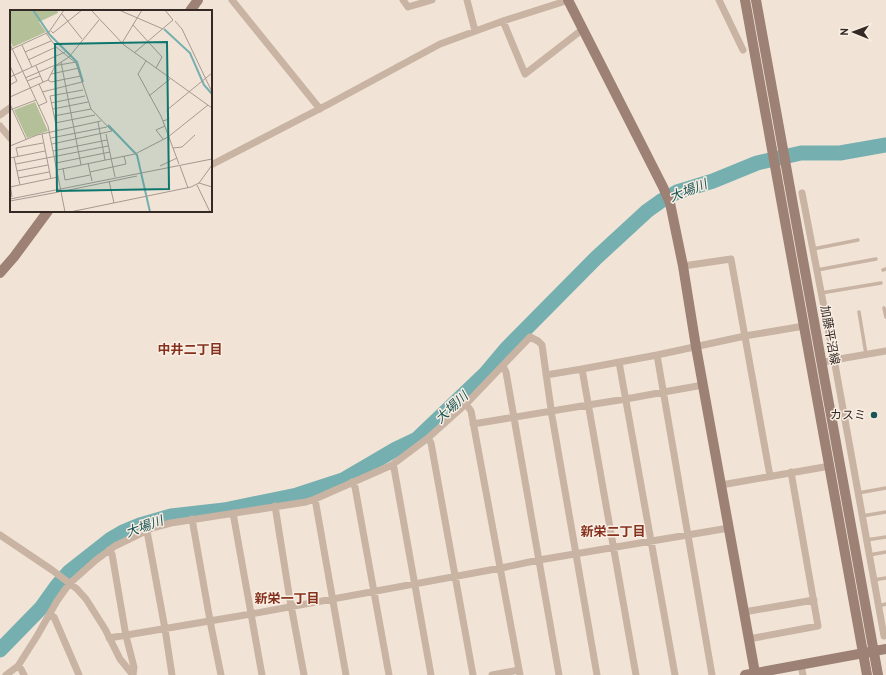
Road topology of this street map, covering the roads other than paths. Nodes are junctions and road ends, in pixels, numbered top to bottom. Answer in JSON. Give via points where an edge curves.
{"nodes":[{"id":1,"x":198,"y":0,"type":"edge"},
{"id":2,"x":232,"y":0,"type":"edge"},
{"id":3,"x":403,"y":0,"type":"edge"},
{"id":4,"x":432,"y":0,"type":"edge"},
{"id":5,"x":467,"y":0,"type":"edge"},
{"id":6,"x":568,"y":0,"type":"edge"},
{"id":7,"x":719,"y":0,"type":"edge"},
{"id":8,"x":745,"y":0,"type":"edge"},
{"id":9,"x":756,"y":0,"type":"edge"},
{"id":10,"x":191,"y":10,"type":"edge"},
{"id":11,"x":503,"y":21,"type":"junction"},
{"id":12,"x":583,"y":29,"type":"junction"},
{"id":13,"x":475,"y":31,"type":"junction"},
{"id":14,"x":743,"y":50,"type":"dead end"},
{"id":15,"x":10,"y":108,"type":"edge"},
{"id":16,"x":320,"y":109,"type":"junction"},
{"id":17,"x":0,"y":115,"type":"edge"},
{"id":18,"x":0,"y":126,"type":"edge"},
{"id":19,"x":10,"y":138,"type":"edge"},
{"id":20,"x":212,"y":164,"type":"edge"},
{"id":21,"x":802,"y":192,"type":"dead end"},
{"id":22,"x":47,"y":212,"type":"edge"},
{"id":23,"x":858,"y":240,"type":"dead end"},
{"id":24,"x":813,"y":249,"type":"junction"},
{"id":25,"x":876,"y":259,"type":"dead end"},
{"id":26,"x":683,"y":266,"type":"junction"},
{"id":27,"x":817,"y":270,"type":"junction"},
{"id":28,"x":0,"y":272,"type":"edge"},
{"id":29,"x":881,"y":283,"type":"dead end"},
{"id":30,"x":821,"y":293,"type":"junction"},
{"id":31,"x":884,"y":308,"type":"dead end"},
{"id":32,"x":859,"y":312,"type":"dead end"},
{"id":33,"x":886,"y":317,"type":"edge"},
{"id":34,"x":804,"y":326,"type":"junction"},
{"id":35,"x":745,"y":336,"type":"junction"},
{"id":36,"x":696,"y":347,"type":"junction"},
{"id":37,"x":886,"y":351,"type":"edge"},
{"id":38,"x":866,"y":354,"type":"junction"},
{"id":39,"x":657,"y":355,"type":"junction"},
{"id":40,"x":834,"y":359,"type":"junction"},
{"id":41,"x":619,"y":362,"type":"junction"},
{"id":42,"x":822,"y":362,"type":"junction"},
{"id":43,"x":503,"y":366,"type":"junction"},
{"id":44,"x":582,"y":369,"type":"junction"},
{"id":45,"x":546,"y":375,"type":"junction"},
{"id":46,"x":703,"y":385,"type":"junction"},
{"id":47,"x":664,"y":392,"type":"junction"},
{"id":48,"x":626,"y":399,"type":"junction"},
{"id":49,"x":466,"y":404,"type":"junction"},
{"id":50,"x":588,"y":405,"type":"junction"},
{"id":51,"x":551,"y":411,"type":"junction"},
{"id":52,"x":514,"y":417,"type":"junction"},
{"id":53,"x":473,"y":424,"type":"junction"},
{"id":54,"x":428,"y":438,"type":"junction"},
{"id":55,"x":392,"y":465,"type":"junction"},
{"id":56,"x":830,"y":466,"type":"junction"},
{"id":57,"x":791,"y":472,"type":"junction"},
{"id":58,"x":770,"y":476,"type":"junction"},
{"id":59,"x":352,"y":482,"type":"junction"},
{"id":60,"x":721,"y":485,"type":"junction"},
{"id":61,"x":886,"y":488,"type":"edge"},
{"id":62,"x":858,"y":493,"type":"junction"},
{"id":63,"x":315,"y":499,"type":"junction"},
{"id":64,"x":275,"y":506,"type":"junction"},
{"id":65,"x":886,"y":512,"type":"edge"},
{"id":66,"x":233,"y":513,"type":"junction"},
{"id":67,"x":862,"y":516,"type":"junction"},
{"id":68,"x":192,"y":519,"type":"junction"},
{"id":69,"x":864,"y":526,"type":"junction"},
{"id":70,"x":729,"y":528,"type":"junction"},
{"id":71,"x":852,"y":528,"type":"junction"},
{"id":72,"x":147,"y":531,"type":"junction"},
{"id":73,"x":689,"y":534,"type":"junction"},
{"id":74,"x":0,"y":535,"type":"edge"},
{"id":75,"x":886,"y":536,"type":"edge"},
{"id":76,"x":866,"y":540,"type":"junction"},
{"id":77,"x":651,"y":541,"type":"junction"},
{"id":78,"x":614,"y":547,"type":"junction"},
{"id":79,"x":109,"y":550,"type":"junction"},
{"id":80,"x":886,"y":552,"type":"edge"},
{"id":81,"x":576,"y":554,"type":"junction"},
{"id":82,"x":869,"y":555,"type":"junction"},
{"id":83,"x":540,"y":560,"type":"junction"},
{"id":84,"x":501,"y":568,"type":"junction"},
{"id":85,"x":455,"y":576,"type":"junction"},
{"id":86,"x":886,"y":578,"type":"edge"},
{"id":87,"x":874,"y":580,"type":"junction"},
{"id":88,"x":65,"y":581,"type":"junction"},
{"id":89,"x":414,"y":584,"type":"junction"},
{"id":90,"x":373,"y":591,"type":"junction"},
{"id":91,"x":333,"y":598,"type":"junction"},
{"id":92,"x":814,"y":600,"type":"junction"},
{"id":93,"x":886,"y":604,"type":"edge"},
{"id":94,"x":292,"y":606,"type":"junction"},
{"id":95,"x":878,"y":606,"type":"junction"},
{"id":96,"x":744,"y":612,"type":"junction"},
{"id":97,"x":251,"y":614,"type":"junction"},
{"id":98,"x":49,"y":615,"type":"junction"},
{"id":99,"x":210,"y":621,"type":"junction"},
{"id":100,"x":165,"y":629,"type":"junction"},
{"id":101,"x":126,"y":636,"type":"junction"},
{"id":102,"x":884,"y":636,"type":"dead end"},
{"id":103,"x":109,"y":638,"type":"junction"},
{"id":104,"x":749,"y":639,"type":"junction"},
{"id":105,"x":886,"y":649,"type":"edge"},
{"id":106,"x":874,"y":651,"type":"junction"},
{"id":107,"x":863,"y":654,"type":"junction"},
{"id":108,"x":18,"y":666,"type":"junction"},
{"id":109,"x":802,"y":670,"type":"edge"},
{"id":110,"x":520,"y":672,"type":"edge"},
{"id":111,"x":750,"y":674,"type":"edge"},
{"id":112,"x":6,"y":675,"type":"edge"},
{"id":113,"x":24,"y":675,"type":"edge"},
{"id":114,"x":79,"y":675,"type":"edge"},
{"id":115,"x":133,"y":675,"type":"edge"},
{"id":116,"x":172,"y":675,"type":"edge"},
{"id":117,"x":220,"y":675,"type":"edge"},
{"id":118,"x":262,"y":675,"type":"edge"},
{"id":119,"x":304,"y":675,"type":"edge"},
{"id":120,"x":346,"y":675,"type":"edge"},
{"id":121,"x":389,"y":675,"type":"edge"},
{"id":122,"x":431,"y":675,"type":"edge"},
{"id":123,"x":473,"y":675,"type":"edge"},
{"id":124,"x":492,"y":675,"type":"edge"},
{"id":125,"x":559,"y":675,"type":"edge"},
{"id":126,"x":597,"y":675,"type":"edge"},
{"id":127,"x":636,"y":675,"type":"edge"},
{"id":128,"x":675,"y":675,"type":"edge"},
{"id":129,"x":712,"y":675,"type":"edge"},
{"id":130,"x":867,"y":675,"type":"edge"},
{"id":131,"x":878,"y":675,"type":"edge"}],
"edges":[{"from":1,"to":10,"type":"main road"},
{"from":2,"to":16,"type":"street"},
{"from":3,"to":4,"type":"street","via":[[408,7]]},
{"from":5,"to":13,"type":"street"},
{"from":6,"to":11,"type":"street"},
{"from":6,"to":12,"type":"main road"},
{"from":7,"to":14,"type":"street"},
{"from":8,"to":34,"type":"main road","name":"加藤平沼線"},
{"from":9,"to":42,"type":"main road","name":"加藤平沼線"},
{"from":11,"to":12,"type":"street","via":[[525,74]]},
{"from":11,"to":13,"type":"street"},
{"from":12,"to":26,"type":"main road","via":[[664,187],[670,203]]},
{"from":13,"to":16,"type":"street","via":[[440,44]]},
{"from":15,"to":17,"type":"street"},
{"from":16,"to":20,"type":"street"},
{"from":18,"to":19,"type":"street"},
{"from":21,"to":24,"type":"street"},
{"from":22,"to":28,"type":"main road"},
{"from":23,"to":24,"type":"lane"},
{"from":24,"to":27,"type":"street"},
{"from":25,"to":27,"type":"lane"},
{"from":26,"to":35,"type":"street","via":[[731,259]]},
{"from":26,"to":36,"type":"main road"},
{"from":27,"to":30,"type":"street"},
{"from":29,"to":30,"type":"lane"},
{"from":30,"to":40,"type":"street"},
{"from":31,"to":33,"type":"lane"},
{"from":32,"to":38,"type":"lane"},
{"from":34,"to":35,"type":"street"},
{"from":34,"to":56,"type":"main road","name":"加藤平沼線"},
{"from":35,"to":36,"type":"street"},
{"from":35,"to":58,"type":"street"},
{"from":36,"to":39,"type":"street"},
{"from":36,"to":46,"type":"main road"},
{"from":37,"to":38,"type":"street"},
{"from":38,"to":40,"type":"street"},
{"from":39,"to":41,"type":"street"},
{"from":39,"to":47,"type":"street"},
{"from":40,"to":42,"type":"street"},
{"from":40,"to":62,"type":"street"},
{"from":41,"to":44,"type":"street"},
{"from":41,"to":48,"type":"street"},
{"from":42,"to":71,"type":"main road","name":"加藤平沼線"},
{"from":43,"to":45,"type":"street","via":[[530,337],[542,345]]},
{"from":43,"to":49,"type":"street"},
{"from":43,"to":52,"type":"street"},
{"from":44,"to":45,"type":"street"},
{"from":44,"to":50,"type":"street"},
{"from":45,"to":51,"type":"street"},
{"from":46,"to":47,"type":"street"},
{"from":46,"to":60,"type":"main road"},
{"from":47,"to":48,"type":"street"},
{"from":47,"to":73,"type":"street"},
{"from":48,"to":50,"type":"street"},
{"from":48,"to":77,"type":"street"},
{"from":49,"to":53,"type":"street","via":[[471,411]]},
{"from":49,"to":54,"type":"street"},
{"from":50,"to":51,"type":"street"},
{"from":50,"to":78,"type":"street"},
{"from":51,"to":52,"type":"street"},
{"from":51,"to":81,"type":"street"},
{"from":52,"to":53,"type":"street"},
{"from":52,"to":83,"type":"street"},
{"from":53,"to":84,"type":"street"},
{"from":54,"to":55,"type":"street"},
{"from":54,"to":85,"type":"street"},
{"from":55,"to":59,"type":"street"},
{"from":55,"to":89,"type":"street"},
{"from":56,"to":57,"type":"street"},
{"from":56,"to":107,"type":"main road","name":"加藤平沼線"},
{"from":57,"to":58,"type":"street"},
{"from":57,"to":92,"type":"street"},
{"from":58,"to":60,"type":"street"},
{"from":59,"to":63,"type":"street"},
{"from":59,"to":90,"type":"street"},
{"from":60,"to":70,"type":"main road"},
{"from":61,"to":62,"type":"lane"},
{"from":62,"to":67,"type":"street"},
{"from":63,"to":64,"type":"street"},
{"from":63,"to":91,"type":"street"},
{"from":64,"to":66,"type":"street"},
{"from":64,"to":94,"type":"street"},
{"from":65,"to":67,"type":"lane"},
{"from":66,"to":68,"type":"street"},
{"from":66,"to":97,"type":"street"},
{"from":67,"to":69,"type":"street"},
{"from":68,"to":72,"type":"street"},
{"from":68,"to":99,"type":"street"},
{"from":69,"to":71,"type":"street"},
{"from":69,"to":76,"type":"street"},
{"from":70,"to":73,"type":"street"},
{"from":70,"to":96,"type":"main road"},
{"from":71,"to":106,"type":"main road","name":"加藤平沼線"},
{"from":72,"to":79,"type":"street"},
{"from":72,"to":100,"type":"street"},
{"from":73,"to":77,"type":"street"},
{"from":73,"to":129,"type":"street"},
{"from":74,"to":88,"type":"street"},
{"from":75,"to":76,"type":"lane"},
{"from":76,"to":82,"type":"street"},
{"from":77,"to":78,"type":"street"},
{"from":77,"to":128,"type":"street"},
{"from":78,"to":81,"type":"street"},
{"from":78,"to":127,"type":"street"},
{"from":79,"to":88,"type":"street"},
{"from":79,"to":101,"type":"street","via":[[112,554]]},
{"from":80,"to":82,"type":"lane"},
{"from":81,"to":83,"type":"street"},
{"from":81,"to":126,"type":"street"},
{"from":82,"to":87,"type":"street"},
{"from":83,"to":84,"type":"street"},
{"from":83,"to":125,"type":"street"},
{"from":84,"to":85,"type":"street"},
{"from":84,"to":110,"type":"street"},
{"from":85,"to":89,"type":"street"},
{"from":85,"to":123,"type":"street"},
{"from":86,"to":87,"type":"lane"},
{"from":87,"to":95,"type":"street"},
{"from":88,"to":98,"type":"street"},
{"from":88,"to":103,"type":"street","via":[[86,599]]},
{"from":89,"to":90,"type":"street"},
{"from":89,"to":122,"type":"street"},
{"from":90,"to":91,"type":"street"},
{"from":90,"to":121,"type":"street"},
{"from":91,"to":94,"type":"street"},
{"from":91,"to":120,"type":"street"},
{"from":92,"to":96,"type":"street"},
{"from":92,"to":104,"type":"street","via":[[818,626]]},
{"from":93,"to":95,"type":"lane"},
{"from":94,"to":97,"type":"street"},
{"from":94,"to":119,"type":"street"},
{"from":95,"to":102,"type":"street"},
{"from":96,"to":104,"type":"main road"},
{"from":97,"to":99,"type":"street"},
{"from":97,"to":118,"type":"street"},
{"from":98,"to":108,"type":"street"},
{"from":98,"to":114,"type":"street","via":[[54,617]]},
{"from":99,"to":100,"type":"street"},
{"from":99,"to":117,"type":"street"},
{"from":100,"to":101,"type":"street"},
{"from":100,"to":116,"type":"street"},
{"from":101,"to":103,"type":"street"},
{"from":101,"to":115,"type":"street","via":[[134,667]]},
{"from":103,"to":115,"type":"street","via":[[120,659]]},
{"from":104,"to":111,"type":"main road"},
{"from":105,"to":106,"type":"main road"},
{"from":106,"to":107,"type":"main road"},
{"from":106,"to":131,"type":"main road","name":"加藤平沼線"},
{"from":107,"to":109,"type":"main road"},
{"from":107,"to":130,"type":"main road","name":"加藤平沼線"},
{"from":108,"to":112,"type":"street"},
{"from":108,"to":113,"type":"street"},
{"from":109,"to":111,"type":"main road"},
{"from":110,"to":124,"type":"street"}]}
